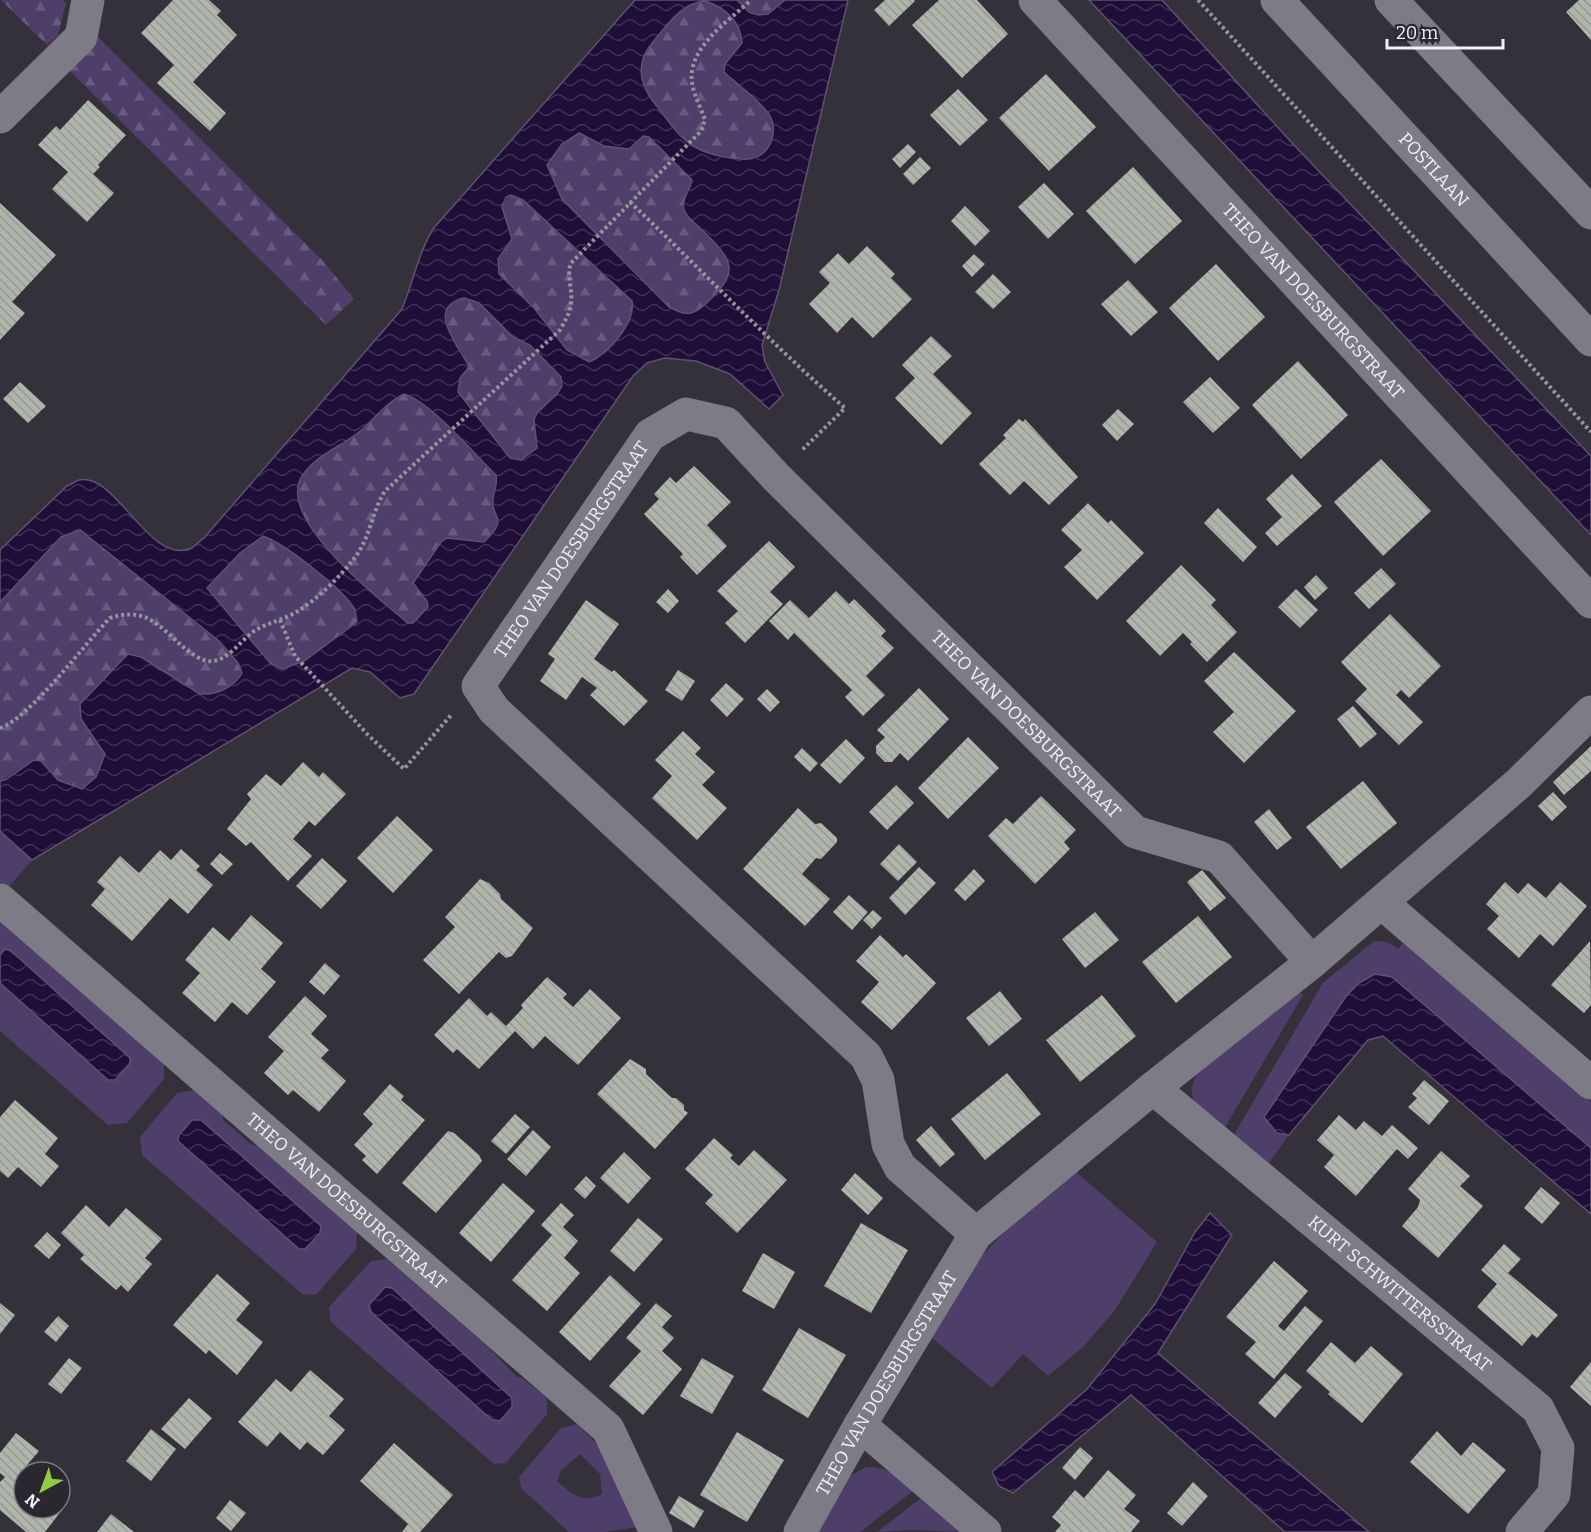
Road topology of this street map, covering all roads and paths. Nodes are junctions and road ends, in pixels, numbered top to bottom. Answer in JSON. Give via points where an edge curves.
{"nodes":[{"id":1,"x":88,"y":0,"type":"edge"},
{"id":2,"x":751,"y":0,"type":"edge"},
{"id":3,"x":1035,"y":0,"type":"edge"},
{"id":4,"x":1198,"y":0,"type":"edge"},
{"id":5,"x":1277,"y":0,"type":"edge"},
{"id":6,"x":1391,"y":0,"type":"edge"},
{"id":7,"x":0,"y":117,"type":"edge"},
{"id":8,"x":630,"y":202,"type":"junction"},
{"id":9,"x":1591,"y":213,"type":"edge"},
{"id":10,"x":1591,"y":340,"type":"edge"},
{"id":11,"x":1591,"y":432,"type":"edge"},
{"id":12,"x":777,"y":478,"type":"junction"},
{"id":13,"x":1591,"y":602,"type":"edge"},
{"id":14,"x":280,"y":620,"type":"junction"},
{"id":15,"x":478,"y":686,"type":"junction"},
{"id":16,"x":1591,"y":712,"type":"edge"},
{"id":17,"x":0,"y":728,"type":"edge"},
{"id":18,"x":0,"y":900,"type":"edge"},
{"id":19,"x":1382,"y":903,"type":"junction"},
{"id":20,"x":1312,"y":962,"type":"junction"},
{"id":21,"x":1591,"y":1083,"type":"edge"},
{"id":22,"x":1153,"y":1088,"type":"junction"},
{"id":23,"x":976,"y":1234,"type":"junction"},
{"id":24,"x":860,"y":1425,"type":"junction"},
{"id":25,"x":656,"y":1532,"type":"edge"},
{"id":26,"x":800,"y":1532,"type":"edge"},
{"id":27,"x":985,"y":1532,"type":"edge"},
{"id":28,"x":1522,"y":1532,"type":"edge"}],
"edges":[{"from":1,"to":7,"type":"street","via":[[81,37]]},
{"from":2,"to":8,"type":"path","via":[[698,55],[691,72],[693,90],[705,120],[701,131]]},
{"from":3,"to":13,"type":"street","name":"THEO VAN DOESBURGSTRAAT"},
{"from":4,"to":11,"type":"path"},
{"from":5,"to":10,"type":"street","name":"POSTLAAN"},
{"from":6,"to":9,"type":"street"},
{"from":8,"to":12,"type":"path","via":[[718,285],[785,356],[845,408]]},
{"from":8,"to":14,"type":"path","via":[[574,259],[570,268],[569,313],[560,330],[385,491],[374,510],[366,539],[352,561],[298,611]]},
{"from":12,"to":15,"type":"street","name":"THEO VAN DOESBURGSTRAAT","via":[[726,423],[686,414],[650,435]]},
{"from":12,"to":20,"type":"street","name":"THEO VAN DOESBURGSTRAAT","via":[[1134,832],[1219,857]]},
{"from":14,"to":15,"type":"path","via":[[295,656],[404,769]]},
{"from":14,"to":17,"type":"path","via":[[256,630],[212,662],[200,658],[142,614],[125,613],[110,618],[34,703]]},
{"from":15,"to":23,"type":"street","via":[[494,710],[866,1056],[878,1080],[888,1144],[900,1167]]},
{"from":16,"to":19,"type":"street","name":"THEO VAN DOESBURGSTRAAT","via":[[1519,783]]},
{"from":18,"to":25,"type":"street","name":"THEO VAN DOESBURGSTRAAT","via":[[608,1429]]},
{"from":19,"to":20,"type":"street","name":"THEO VAN DOESBURGSTRAAT"},
{"from":19,"to":21,"type":"street"},
{"from":20,"to":22,"type":"street","name":"THEO VAN DOESBURGSTRAAT"},
{"from":22,"to":23,"type":"street","name":"THEO VAN DOESBURGSTRAAT"},
{"from":22,"to":28,"type":"street","name":"KURT SCHWITTERSSTRAAT","via":[[1538,1409],[1558,1448],[1554,1494]]},
{"from":23,"to":24,"type":"street","name":"THEO VAN DOESBURGSTRAAT"},
{"from":24,"to":26,"type":"street","name":"THEO VAN DOESBURGSTRAAT"},
{"from":24,"to":27,"type":"street"}]}
